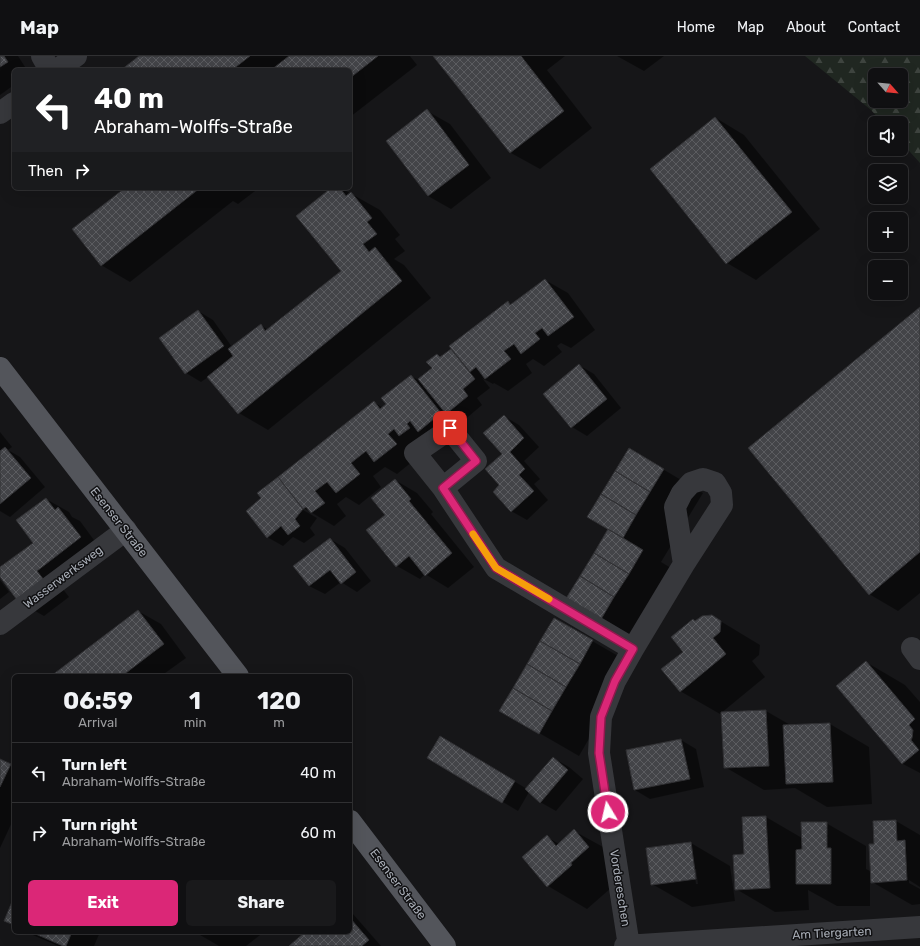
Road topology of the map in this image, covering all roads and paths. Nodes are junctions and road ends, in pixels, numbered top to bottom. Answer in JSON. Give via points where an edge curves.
{"nodes":[{"id":1,"x":42,"y":56,"type":"edge"},
{"id":2,"x":76,"y":56,"type":"edge"},
{"id":3,"x":49,"y":68,"type":"edge"},
{"id":4,"x":60,"y":68,"type":"edge"},
{"id":5,"x":12,"y":104,"type":"edge"},
{"id":6,"x":0,"y":113,"type":"edge"},
{"id":7,"x":0,"y":368,"type":"edge"},
{"id":8,"x":443,"y":488,"type":"dead end"},
{"id":9,"x":126,"y":530,"type":"junction"},
{"id":10,"x":684,"y":564,"type":"dead end"},
{"id":11,"x":0,"y":624,"type":"edge"},
{"id":12,"x":633,"y":649,"type":"junction"},
{"id":13,"x":236,"y":674,"type":"edge"},
{"id":14,"x":352,"y":824,"type":"edge"},
{"id":15,"x":920,"y":927,"type":"edge"},
{"id":16,"x":799,"y":940,"type":"edge"},
{"id":17,"x":445,"y":946,"type":"edge"},
{"id":18,"x":625,"y":946,"type":"edge"},
{"id":19,"x":629,"y":946,"type":"edge"}],
"edges":[{"from":1,"to":3,"type":"street"},
{"from":2,"to":4,"type":"street"},
{"from":5,"to":6,"type":"street"},
{"from":7,"to":9,"type":"main road","name":"Esenser Straße"},
{"from":8,"to":12,"type":"street","via":[[496,568]]},
{"from":9,"to":11,"type":"street","name":"Wasserwerksweg"},
{"from":9,"to":13,"type":"main road","name":"Esenser Straße"},
{"from":10,"to":12,"type":"street","name":"Vordereschen"},
{"from":12,"to":19,"type":"street","name":"Vordereschen","via":[[615,681],[601,717],[599,753]]},
{"from":14,"to":17,"type":"main road","name":"Esenser Straße"},
{"from":15,"to":16,"type":"street","name":"Am Tiergarten"},
{"from":16,"to":19,"type":"street","name":"Am Tiergarten"},
{"from":18,"to":19,"type":"street","name":"Am Tiergarten"}]}
